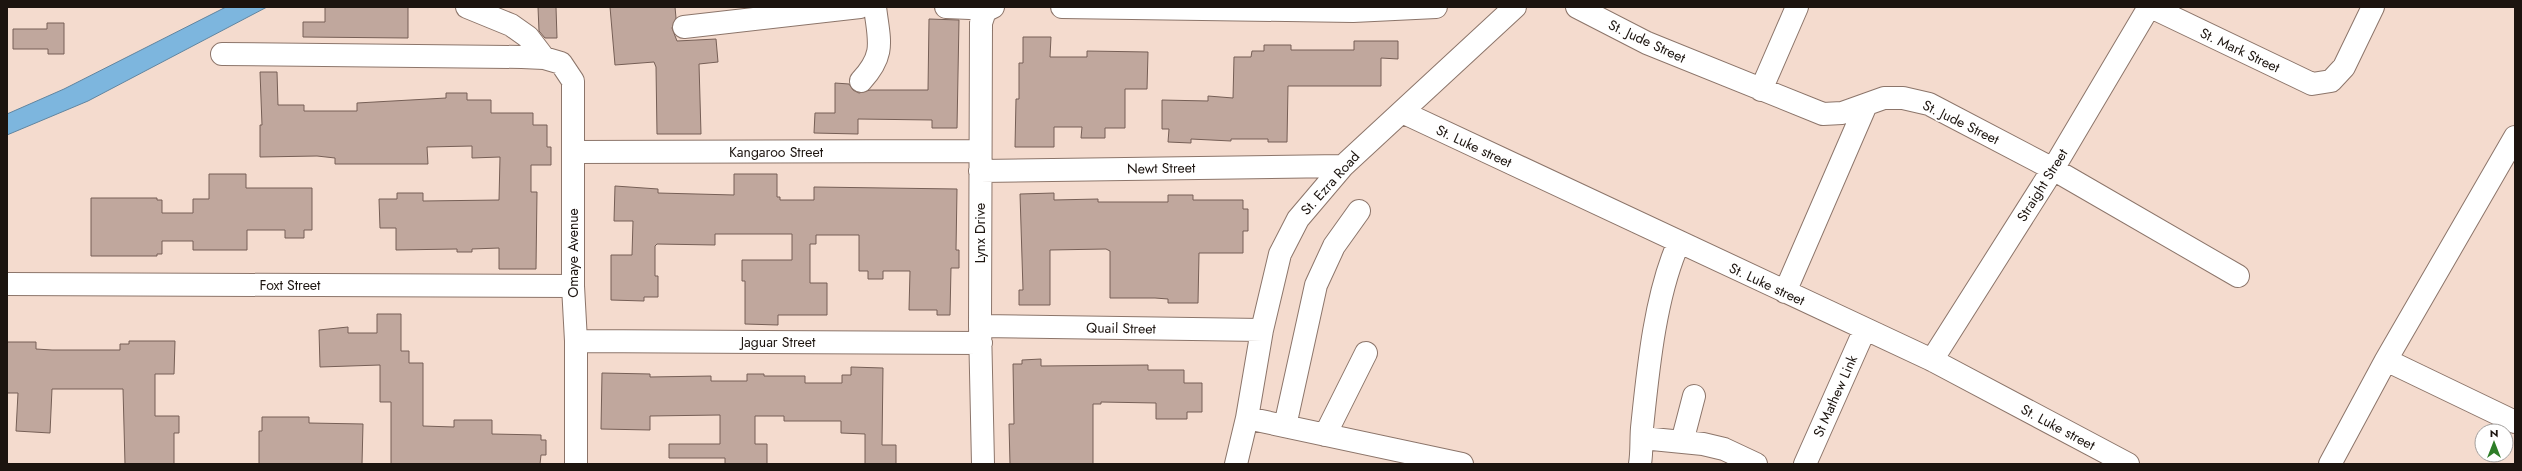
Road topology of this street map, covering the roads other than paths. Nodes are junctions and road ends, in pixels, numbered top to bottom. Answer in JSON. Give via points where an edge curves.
{"nodes":[{"id":1,"x":467,"y":7,"type":"edge"},
{"id":2,"x":860,"y":7,"type":"edge"},
{"id":3,"x":875,"y":7,"type":"edge"},
{"id":4,"x":946,"y":7,"type":"edge"},
{"id":5,"x":1062,"y":7,"type":"edge"},
{"id":6,"x":1436,"y":7,"type":"edge"},
{"id":7,"x":1515,"y":7,"type":"edge"},
{"id":8,"x":1577,"y":7,"type":"edge"},
{"id":9,"x":1797,"y":7,"type":"edge"},
{"id":10,"x":2150,"y":7,"type":"edge"},
{"id":11,"x":2374,"y":7,"type":"edge"},
{"id":12,"x":989,"y":9,"type":"edge"},
{"id":13,"x":1353,"y":9,"type":"edge"},
{"id":14,"x":684,"y":27,"type":"dead end"},
{"id":15,"x":222,"y":54,"type":"dead end"},
{"id":16,"x":544,"y":58,"type":"junction"},
{"id":17,"x":861,"y":81,"type":"dead end"},
{"id":18,"x":1761,"y":90,"type":"junction"},
{"id":19,"x":1866,"y":105,"type":"junction"},
{"id":20,"x":1402,"y":112,"type":"junction"},
{"id":21,"x":2515,"y":137,"type":"edge"},
{"id":22,"x":573,"y":152,"type":"junction"},
{"id":23,"x":980,"y":161,"type":"junction"},
{"id":24,"x":1343,"y":166,"type":"junction"},
{"id":25,"x":2053,"y":168,"type":"junction"},
{"id":26,"x":1359,"y":210,"type":"dead end"},
{"id":27,"x":1679,"y":242,"type":"junction"},
{"id":28,"x":2238,"y":276,"type":"dead end"},
{"id":29,"x":7,"y":284,"type":"edge"},
{"id":30,"x":572,"y":286,"type":"junction"},
{"id":31,"x":1785,"y":292,"type":"junction"},
{"id":32,"x":1865,"y":329,"type":"junction"},
{"id":33,"x":1262,"y":330,"type":"junction"},
{"id":34,"x":980,"y":334,"type":"junction"},
{"id":35,"x":576,"y":341,"type":"junction"},
{"id":36,"x":1366,"y":353,"type":"dead end"},
{"id":37,"x":1932,"y":360,"type":"junction"},
{"id":38,"x":2386,"y":360,"type":"junction"},
{"id":39,"x":1694,"y":396,"type":"dead end"},
{"id":40,"x":1247,"y":418,"type":"junction"},
{"id":41,"x":2515,"y":422,"type":"edge"},
{"id":42,"x":1285,"y":426,"type":"junction"},
{"id":43,"x":1325,"y":435,"type":"junction"},
{"id":44,"x":1642,"y":438,"type":"junction"},
{"id":45,"x":1682,"y":442,"type":"junction"},
{"id":46,"x":576,"y":464,"type":"edge"},
{"id":47,"x":983,"y":464,"type":"edge"},
{"id":48,"x":1236,"y":464,"type":"edge"},
{"id":49,"x":1462,"y":464,"type":"edge"},
{"id":50,"x":1640,"y":464,"type":"edge"},
{"id":51,"x":1756,"y":464,"type":"edge"},
{"id":52,"x":1804,"y":464,"type":"edge"},
{"id":53,"x":2128,"y":464,"type":"edge"},
{"id":54,"x":2330,"y":464,"type":"edge"}],
"edges":[{"from":1,"to":16,"type":"street","via":[[511,25],[528,36]]},
{"from":2,"to":14,"type":"street"},
{"from":3,"to":17,"type":"street","via":[[878,57],[875,66]]},
{"from":4,"to":12,"type":"street"},
{"from":5,"to":13,"type":"street"},
{"from":6,"to":13,"type":"street"},
{"from":7,"to":20,"type":"street","name":"St. Ezra Road"},
{"from":8,"to":18,"type":"street","name":"St. Jude Street","via":[[1647,43]]},
{"from":9,"to":18,"type":"street"},
{"from":10,"to":11,"type":"street","name":"St. Mark Street","via":[[2312,84],[2331,81],[2344,67]]},
{"from":10,"to":25,"type":"street","name":"Straight Street"},
{"from":12,"to":23,"type":"street","name":"Lynx Drive","via":[[981,23]]},
{"from":15,"to":16,"type":"street"},
{"from":16,"to":22,"type":"street","name":"Omaye Avenue","via":[[561,63],[573,81]]},
{"from":18,"to":19,"type":"street","name":"St. Jude Street","via":[[1823,114],[1842,113]]},
{"from":19,"to":25,"type":"street","name":"St. Jude Street","via":[[1884,98],[1904,98],[1929,104]]},
{"from":19,"to":31,"type":"street"},
{"from":20,"to":24,"type":"street","name":"St. Ezra Road"},
{"from":20,"to":27,"type":"street","name":"St. Luke street"},
{"from":21,"to":38,"type":"street"},
{"from":22,"to":23,"type":"street","name":"Kangaroo Street"},
{"from":22,"to":30,"type":"street","name":"Omaye Avenue"},
{"from":23,"to":24,"type":"street","name":"Newt Street"},
{"from":23,"to":34,"type":"street","name":"Lynx Drive"},
{"from":24,"to":33,"type":"street","name":"St. Ezra Road","via":[[1298,219],[1280,254]]},
{"from":25,"to":28,"type":"street","name":"St. Jude Street"},
{"from":25,"to":37,"type":"street","name":"Straight Street"},
{"from":26,"to":42,"type":"street","via":[[1334,246],[1316,285]]},
{"from":27,"to":31,"type":"street","name":"St. Luke street"},
{"from":27,"to":44,"type":"street","via":[[1669,263],[1657,319]]},
{"from":29,"to":30,"type":"street","name":"Foxt Street"},
{"from":30,"to":35,"type":"street","name":"Omaye Avenue"},
{"from":31,"to":32,"type":"street","name":"St. Luke street"},
{"from":32,"to":37,"type":"street","name":"St. Luke street"},
{"from":32,"to":52,"type":"street","name":"St Mathew Link"},
{"from":33,"to":34,"type":"street","name":"Quail Street"},
{"from":33,"to":40,"type":"street","name":"St. Ezra Road"},
{"from":34,"to":35,"type":"street","name":"Jaguar Street"},
{"from":34,"to":47,"type":"street","name":"Lynx Drive"},
{"from":35,"to":46,"type":"street","name":"Omaye Avenue"},
{"from":36,"to":43,"type":"street"},
{"from":37,"to":53,"type":"street","name":"St. Luke street"},
{"from":38,"to":41,"type":"street"},
{"from":38,"to":54,"type":"street"},
{"from":39,"to":45,"type":"street"},
{"from":40,"to":42,"type":"street"},
{"from":40,"to":48,"type":"street","name":"St. Ezra Road"},
{"from":42,"to":43,"type":"street"},
{"from":43,"to":49,"type":"street"},
{"from":44,"to":45,"type":"street"},
{"from":44,"to":50,"type":"street"},
{"from":45,"to":51,"type":"street","via":[[1724,449]]}]}
